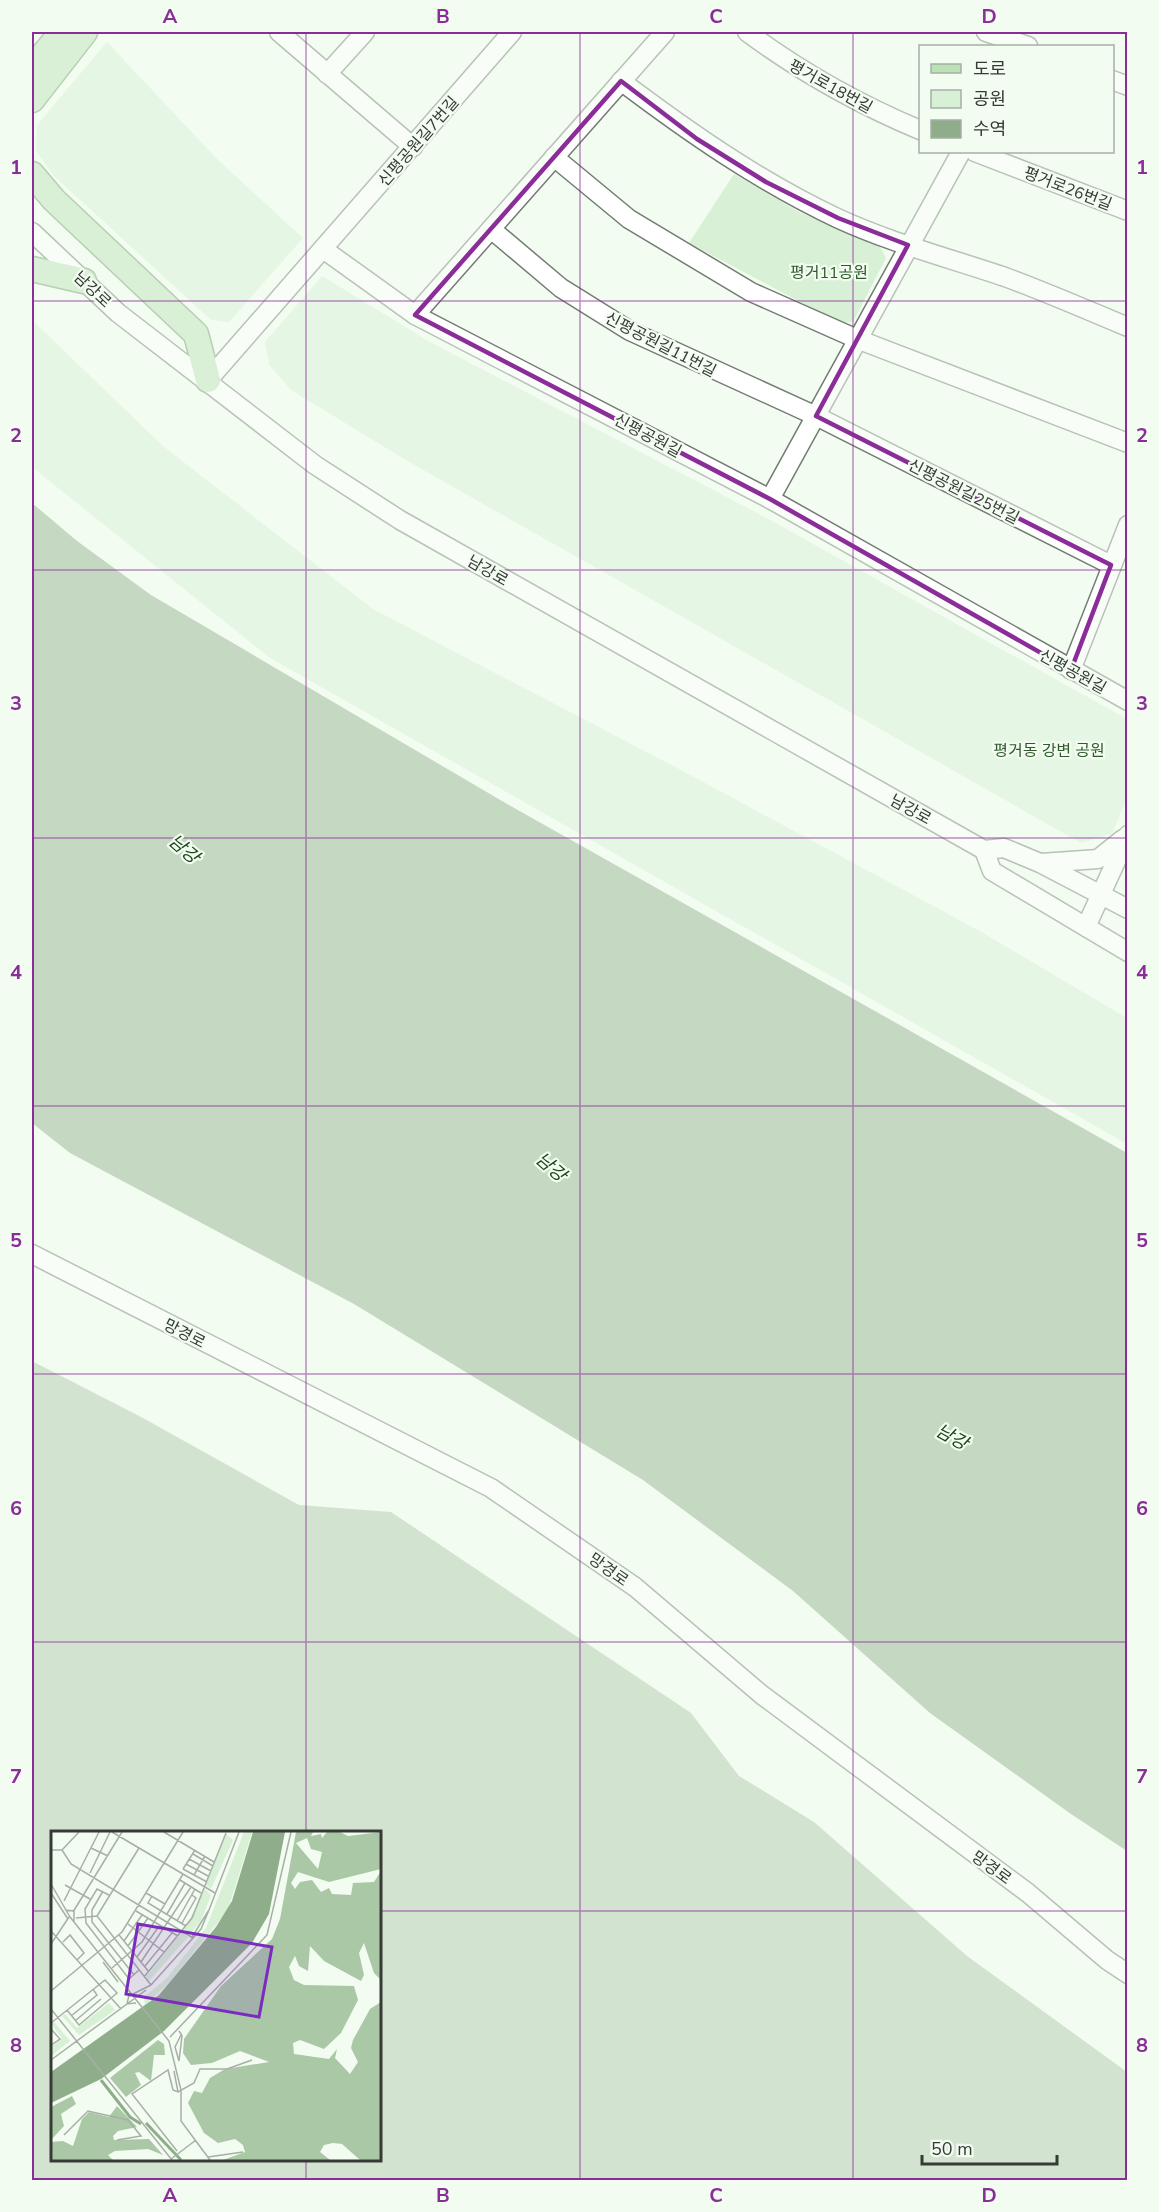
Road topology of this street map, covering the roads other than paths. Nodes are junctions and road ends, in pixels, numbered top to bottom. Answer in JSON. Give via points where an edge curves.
{"nodes":[{"id":1,"x":62,"y":32,"type":"edge"},
{"id":2,"x":85,"y":32,"type":"edge"},
{"id":3,"x":279,"y":32,"type":"edge"},
{"id":4,"x":365,"y":32,"type":"edge"},
{"id":5,"x":512,"y":32,"type":"edge"},
{"id":6,"x":665,"y":32,"type":"edge"},
{"id":7,"x":747,"y":32,"type":"edge"},
{"id":8,"x":986,"y":32,"type":"edge"},
{"id":9,"x":1021,"y":42,"type":"edge"},
{"id":10,"x":32,"y":68,"type":"edge"},
{"id":11,"x":327,"y":74,"type":"junction"},
{"id":12,"x":1114,"y":80,"type":"edge"},
{"id":13,"x":621,"y":81,"type":"junction"},
{"id":14,"x":1128,"y":86,"type":"edge"},
{"id":15,"x":32,"y":100,"type":"edge"},
{"id":16,"x":919,"y":129,"type":"edge"},
{"id":17,"x":413,"y":147,"type":"junction"},
{"id":18,"x":960,"y":153,"type":"edge"},
{"id":19,"x":978,"y":153,"type":"edge"},
{"id":20,"x":554,"y":157,"type":"junction"},
{"id":21,"x":32,"y":174,"type":"edge"},
{"id":22,"x":1128,"y":211,"type":"edge"},
{"id":23,"x":491,"y":229,"type":"junction"},
{"id":24,"x":32,"y":232,"type":"edge"},
{"id":25,"x":908,"y":245,"type":"junction"},
{"id":26,"x":322,"y":249,"type":"junction"},
{"id":27,"x":32,"y":269,"type":"edge"},
{"id":28,"x":84,"y":281,"type":"junction"},
{"id":29,"x":415,"y":315,"type":"junction"},
{"id":30,"x":1128,"y":327,"type":"edge"},
{"id":31,"x":857,"y":339,"type":"junction"},
{"id":32,"x":208,"y":380,"type":"junction"},
{"id":33,"x":816,"y":416,"type":"junction"},
{"id":34,"x":1128,"y":443,"type":"edge"},
{"id":35,"x":770,"y":499,"type":"junction"},
{"id":36,"x":1128,"y":525,"type":"edge"},
{"id":37,"x":1111,"y":565,"type":"junction"},
{"id":38,"x":1071,"y":670,"type":"junction"},
{"id":39,"x":1128,"y":701,"type":"edge"},
{"id":40,"x":1127,"y":835,"type":"edge"},
{"id":41,"x":1128,"y":843,"type":"edge"},
{"id":42,"x":984,"y":850,"type":"junction"},
{"id":43,"x":1040,"y":863,"type":"junction"},
{"id":44,"x":1102,"y":896,"type":"junction"},
{"id":45,"x":1128,"y":909,"type":"edge"},
{"id":46,"x":1086,"y":927,"type":"junction"},
{"id":47,"x":1128,"y":952,"type":"edge"},
{"id":48,"x":32,"y":1254,"type":"edge"},
{"id":49,"x":1128,"y":1974,"type":"edge"}],
"edges":[{"from":1,"to":10,"type":"main road"},
{"from":2,"to":15,"type":"main road"},
{"from":3,"to":11,"type":"street"},
{"from":4,"to":11,"type":"street"},
{"from":5,"to":17,"type":"street","name":"신평공원길7번길"},
{"from":6,"to":13,"type":"street"},
{"from":7,"to":16,"type":"street","name":"평거로18번길","via":[[785,61],[872,110]]},
{"from":8,"to":9,"type":"street"},
{"from":11,"to":17,"type":"street"},
{"from":12,"to":14,"type":"street"},
{"from":13,"to":20,"type":"street"},
{"from":13,"to":25,"type":"street","via":[[697,139],[766,182],[838,218]]},
{"from":17,"to":26,"type":"street","name":"신평공원길7번길"},
{"from":18,"to":25,"type":"street"},
{"from":19,"to":22,"type":"street","name":"평거로26번길"},
{"from":20,"to":23,"type":"street"},
{"from":20,"to":31,"type":"street","via":[[629,219],[703,264],[751,292]]},
{"from":21,"to":32,"type":"main road","via":[[54,200],[196,334]]},
{"from":23,"to":29,"type":"street"},
{"from":23,"to":33,"type":"street","name":"신평공원길11번길","via":[[561,288],[630,331]]},
{"from":24,"to":28,"type":"street","name":"남강로"},
{"from":25,"to":30,"type":"street","via":[[1007,278]]},
{"from":25,"to":31,"type":"street"},
{"from":26,"to":29,"type":"street","name":"신평공원길"},
{"from":26,"to":32,"type":"street"},
{"from":27,"to":28,"type":"main road"},
{"from":28,"to":32,"type":"street","name":"남강로","via":[[118,312]]},
{"from":29,"to":35,"type":"street","name":"신평공원길"},
{"from":31,"to":33,"type":"street"},
{"from":31,"to":34,"type":"street"},
{"from":32,"to":42,"type":"street","name":"남강로","via":[[315,465],[400,520]]},
{"from":33,"to":35,"type":"street"},
{"from":33,"to":37,"type":"street","name":"신평공원길25번길"},
{"from":35,"to":38,"type":"street","name":"신평공원길"},
{"from":36,"to":37,"type":"street"},
{"from":37,"to":38,"type":"street"},
{"from":38,"to":39,"type":"street","name":"신평공원길"},
{"from":40,"to":41,"type":"street"},
{"from":40,"to":43,"type":"street","via":[[1098,859]]},
{"from":40,"to":44,"type":"street"},
{"from":42,"to":43,"type":"street","name":"남강로","via":[[1004,848]]},
{"from":42,"to":46,"type":"street","via":[[992,871]]},
{"from":43,"to":44,"type":"street","name":"남강로"},
{"from":44,"to":45,"type":"street","name":"남강로"},
{"from":44,"to":46,"type":"street"},
{"from":46,"to":47,"type":"street"},
{"from":48,"to":49,"type":"street","name":"망경로","via":[[491,1488],[635,1587],[762,1695],[1028,1893]]}]}
